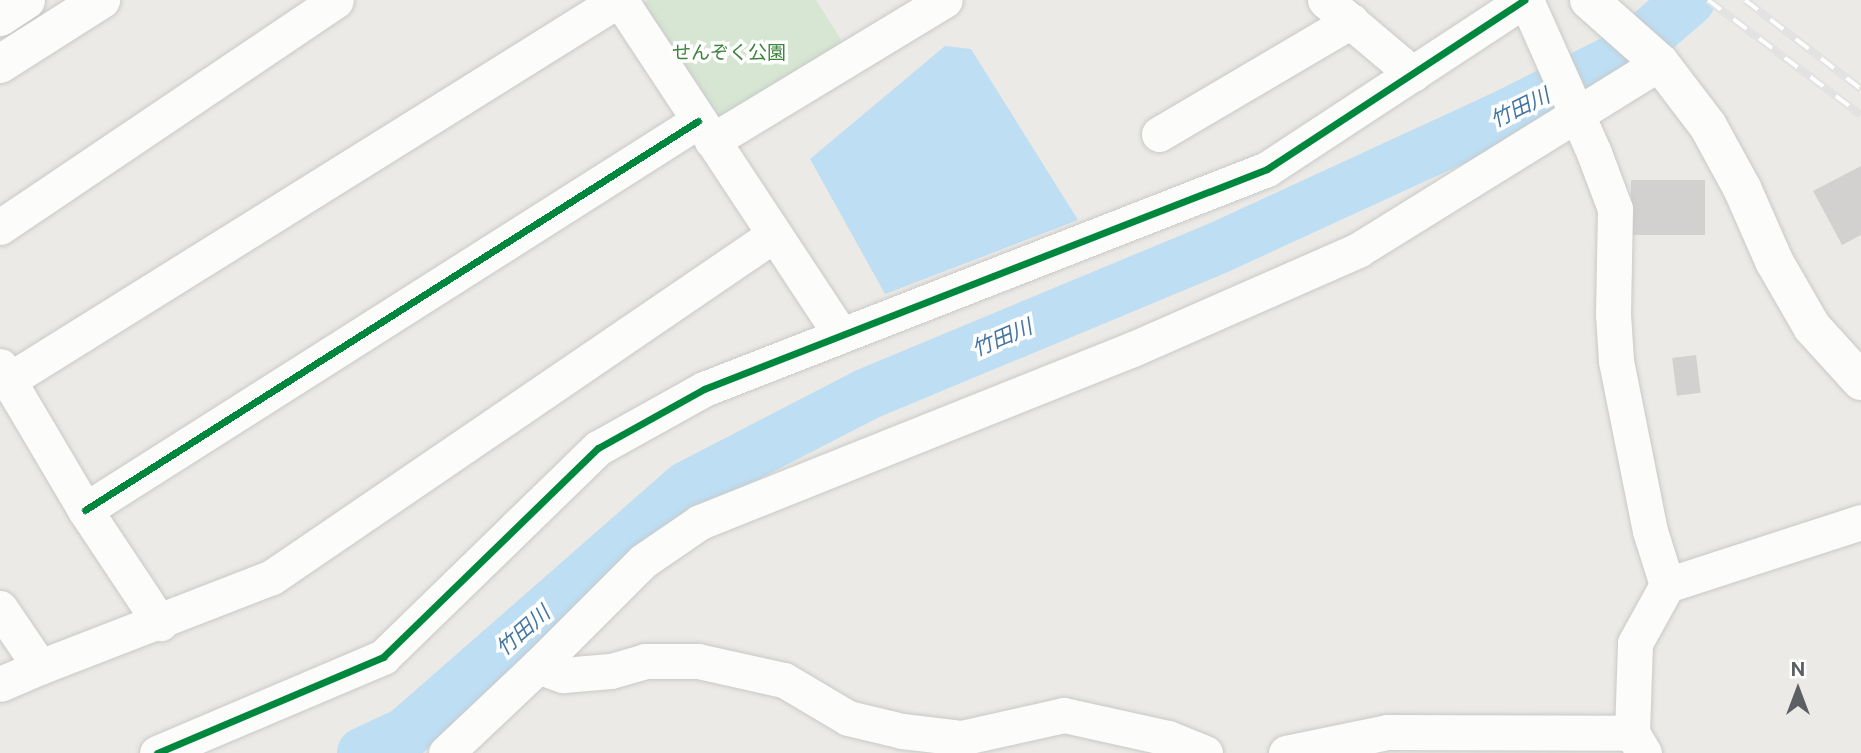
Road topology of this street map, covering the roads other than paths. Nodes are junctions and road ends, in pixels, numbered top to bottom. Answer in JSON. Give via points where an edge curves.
{"nodes":[{"id":1,"x":26,"y":0,"type":"edge"},
{"id":2,"x":101,"y":0,"type":"edge"},
{"id":3,"x":336,"y":0,"type":"edge"},
{"id":4,"x":945,"y":0,"type":"edge"},
{"id":5,"x":1525,"y":0,"type":"edge"},
{"id":6,"x":1589,"y":0,"type":"edge"},
{"id":7,"x":624,"y":1,"type":"edge"},
{"id":8,"x":1338,"y":10,"type":"edge"},
{"id":9,"x":0,"y":17,"type":"edge"},
{"id":10,"x":1660,"y":63,"type":"junction"},
{"id":11,"x":0,"y":64,"type":"edge"},
{"id":12,"x":1413,"y":74,"type":"junction"},
{"id":13,"x":1575,"y":115,"type":"junction"},
{"id":14,"x":705,"y":131,"type":"junction"},
{"id":15,"x":1159,"y":134,"type":"dead end"},
{"id":16,"x":0,"y":227,"type":"edge"},
{"id":17,"x":772,"y":236,"type":"junction"},
{"id":18,"x":840,"y":334,"type":"junction"},
{"id":19,"x":4,"y":373,"type":"edge"},
{"id":20,"x":1861,"y":381,"type":"edge"},
{"id":21,"x":85,"y":510,"type":"junction"},
{"id":22,"x":1861,"y":522,"type":"edge"},
{"id":23,"x":1667,"y":585,"type":"junction"},
{"id":24,"x":0,"y":608,"type":"edge"},
{"id":25,"x":160,"y":623,"type":"junction"},
{"id":26,"x":538,"y":666,"type":"junction"},
{"id":27,"x":40,"y":667,"type":"junction"},
{"id":28,"x":0,"y":684,"type":"edge"},
{"id":29,"x":1638,"y":743,"type":"edge"},
{"id":30,"x":157,"y":753,"type":"edge"},
{"id":31,"x":446,"y":753,"type":"edge"},
{"id":32,"x":1205,"y":753,"type":"edge"},
{"id":33,"x":1286,"y":753,"type":"edge"}],
"edges":[{"from":1,"to":9,"type":"street"},
{"from":2,"to":11,"type":"street"},
{"from":3,"to":16,"type":"street"},
{"from":4,"to":14,"type":"street"},
{"from":5,"to":12,"type":"street"},
{"from":5,"to":13,"type":"street"},
{"from":6,"to":10,"type":"street"},
{"from":7,"to":14,"type":"street"},
{"from":7,"to":19,"type":"street"},
{"from":8,"to":12,"type":"street"},
{"from":8,"to":15,"type":"street"},
{"from":10,"to":13,"type":"street"},
{"from":10,"to":20,"type":"street","via":[[1708,126],[1812,327]]},
{"from":12,"to":18,"type":"street","via":[[1267,169]]},
{"from":13,"to":23,"type":"street","via":[[1615,209],[1616,360],[1650,531]]},
{"from":13,"to":26,"type":"street","via":[[1359,250],[1133,349],[700,522],[643,561]]},
{"from":14,"to":17,"type":"street"},
{"from":14,"to":21,"type":"street"},
{"from":17,"to":18,"type":"street"},
{"from":17,"to":25,"type":"street","via":[[272,577]]},
{"from":18,"to":30,"type":"street","via":[[704,389],[598,448],[383,657]]},
{"from":19,"to":21,"type":"street"},
{"from":21,"to":25,"type":"street"},
{"from":22,"to":23,"type":"street"},
{"from":23,"to":29,"type":"street","via":[[1634,643]]},
{"from":24,"to":27,"type":"street"},
{"from":25,"to":27,"type":"street"},
{"from":26,"to":31,"type":"street"},
{"from":26,"to":32,"type":"street","via":[[563,675],[611,671],[645,661],[698,661],[784,680],[848,718],[902,731],[961,738],[1064,715],[1168,738]]},
{"from":27,"to":28,"type":"street"},
{"from":29,"to":33,"type":"street","via":[[1387,732]]}]}
